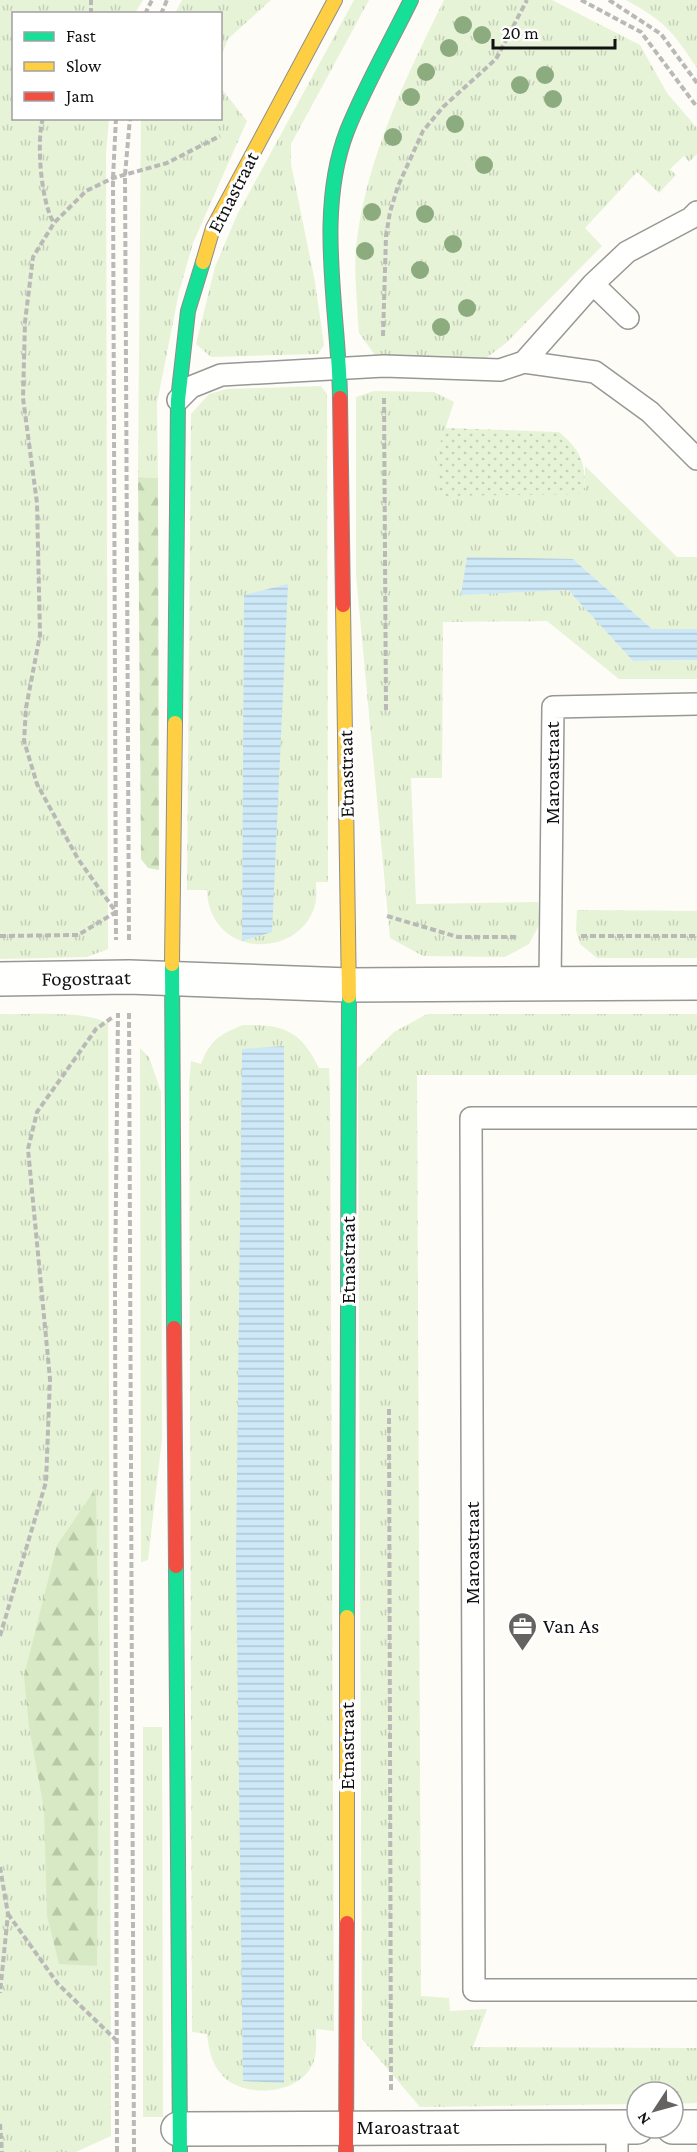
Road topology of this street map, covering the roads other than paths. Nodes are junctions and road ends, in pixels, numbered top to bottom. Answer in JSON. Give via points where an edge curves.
{"nodes":[{"id":1,"x":335,"y":0,"type":"edge"},
{"id":2,"x":411,"y":0,"type":"edge"},
{"id":3,"x":697,"y":212,"type":"edge"},
{"id":4,"x":592,"y":284,"type":"junction"},
{"id":5,"x":628,"y":318,"type":"dead end"},
{"id":6,"x":524,"y":362,"type":"junction"},
{"id":7,"x":340,"y":369,"type":"junction"},
{"id":8,"x":178,"y":400,"type":"junction"},
{"id":9,"x":697,"y":459,"type":"edge"},
{"id":10,"x":697,"y":704,"type":"edge"},
{"id":11,"x":172,"y":978,"type":"junction"},
{"id":12,"x":0,"y":979,"type":"edge"},
{"id":13,"x":697,"y":982,"type":"edge"},
{"id":14,"x":550,"y":984,"type":"junction"},
{"id":15,"x":349,"y":985,"type":"junction"},
{"id":16,"x":697,"y":1118,"type":"edge"},
{"id":17,"x":697,"y":1990,"type":"edge"},
{"id":18,"x":624,"y":2136,"type":"edge"},
{"id":19,"x":179,"y":2140,"type":"edge"},
{"id":20,"x":346,"y":2140,"type":"edge"}],
"edges":[{"from":1,"to":8,"type":"street","name":"Etnastraat","via":[[213,228],[188,311]]},
{"from":2,"to":7,"type":"street","name":"Etnastraat","via":[[347,132],[338,169],[332,241]]},
{"from":3,"to":4,"type":"lane","via":[[627,252]]},
{"from":4,"to":5,"type":"lane"},
{"from":4,"to":6,"type":"lane"},
{"from":6,"to":7,"type":"lane","via":[[500,370],[384,366]]},
{"from":6,"to":9,"type":"lane","via":[[595,372],[650,412]]},
{"from":7,"to":8,"type":"lane","via":[[221,375],[191,387]]},
{"from":7,"to":15,"type":"street","name":"Etnastraat"},
{"from":8,"to":11,"type":"street","name":"Etnastraat"},
{"from":10,"to":14,"type":"lane","name":"Maroastraat","via":[[553,707]]},
{"from":11,"to":12,"type":"street","name":"Fogostraat"},
{"from":11,"to":15,"type":"street","name":"Fogostraat"},
{"from":11,"to":19,"type":"street","name":"Etnastraat"},
{"from":13,"to":14,"type":"street"},
{"from":14,"to":15,"type":"street"},
{"from":15,"to":20,"type":"street","name":"Etnastraat"},
{"from":16,"to":17,"type":"lane","name":"Maroastraat","via":[[471,1118],[474,1990]]},
{"from":18,"to":20,"type":"street","name":"Maroastraat"},
{"from":19,"to":20,"type":"street","name":"Maroastraat"}]}
